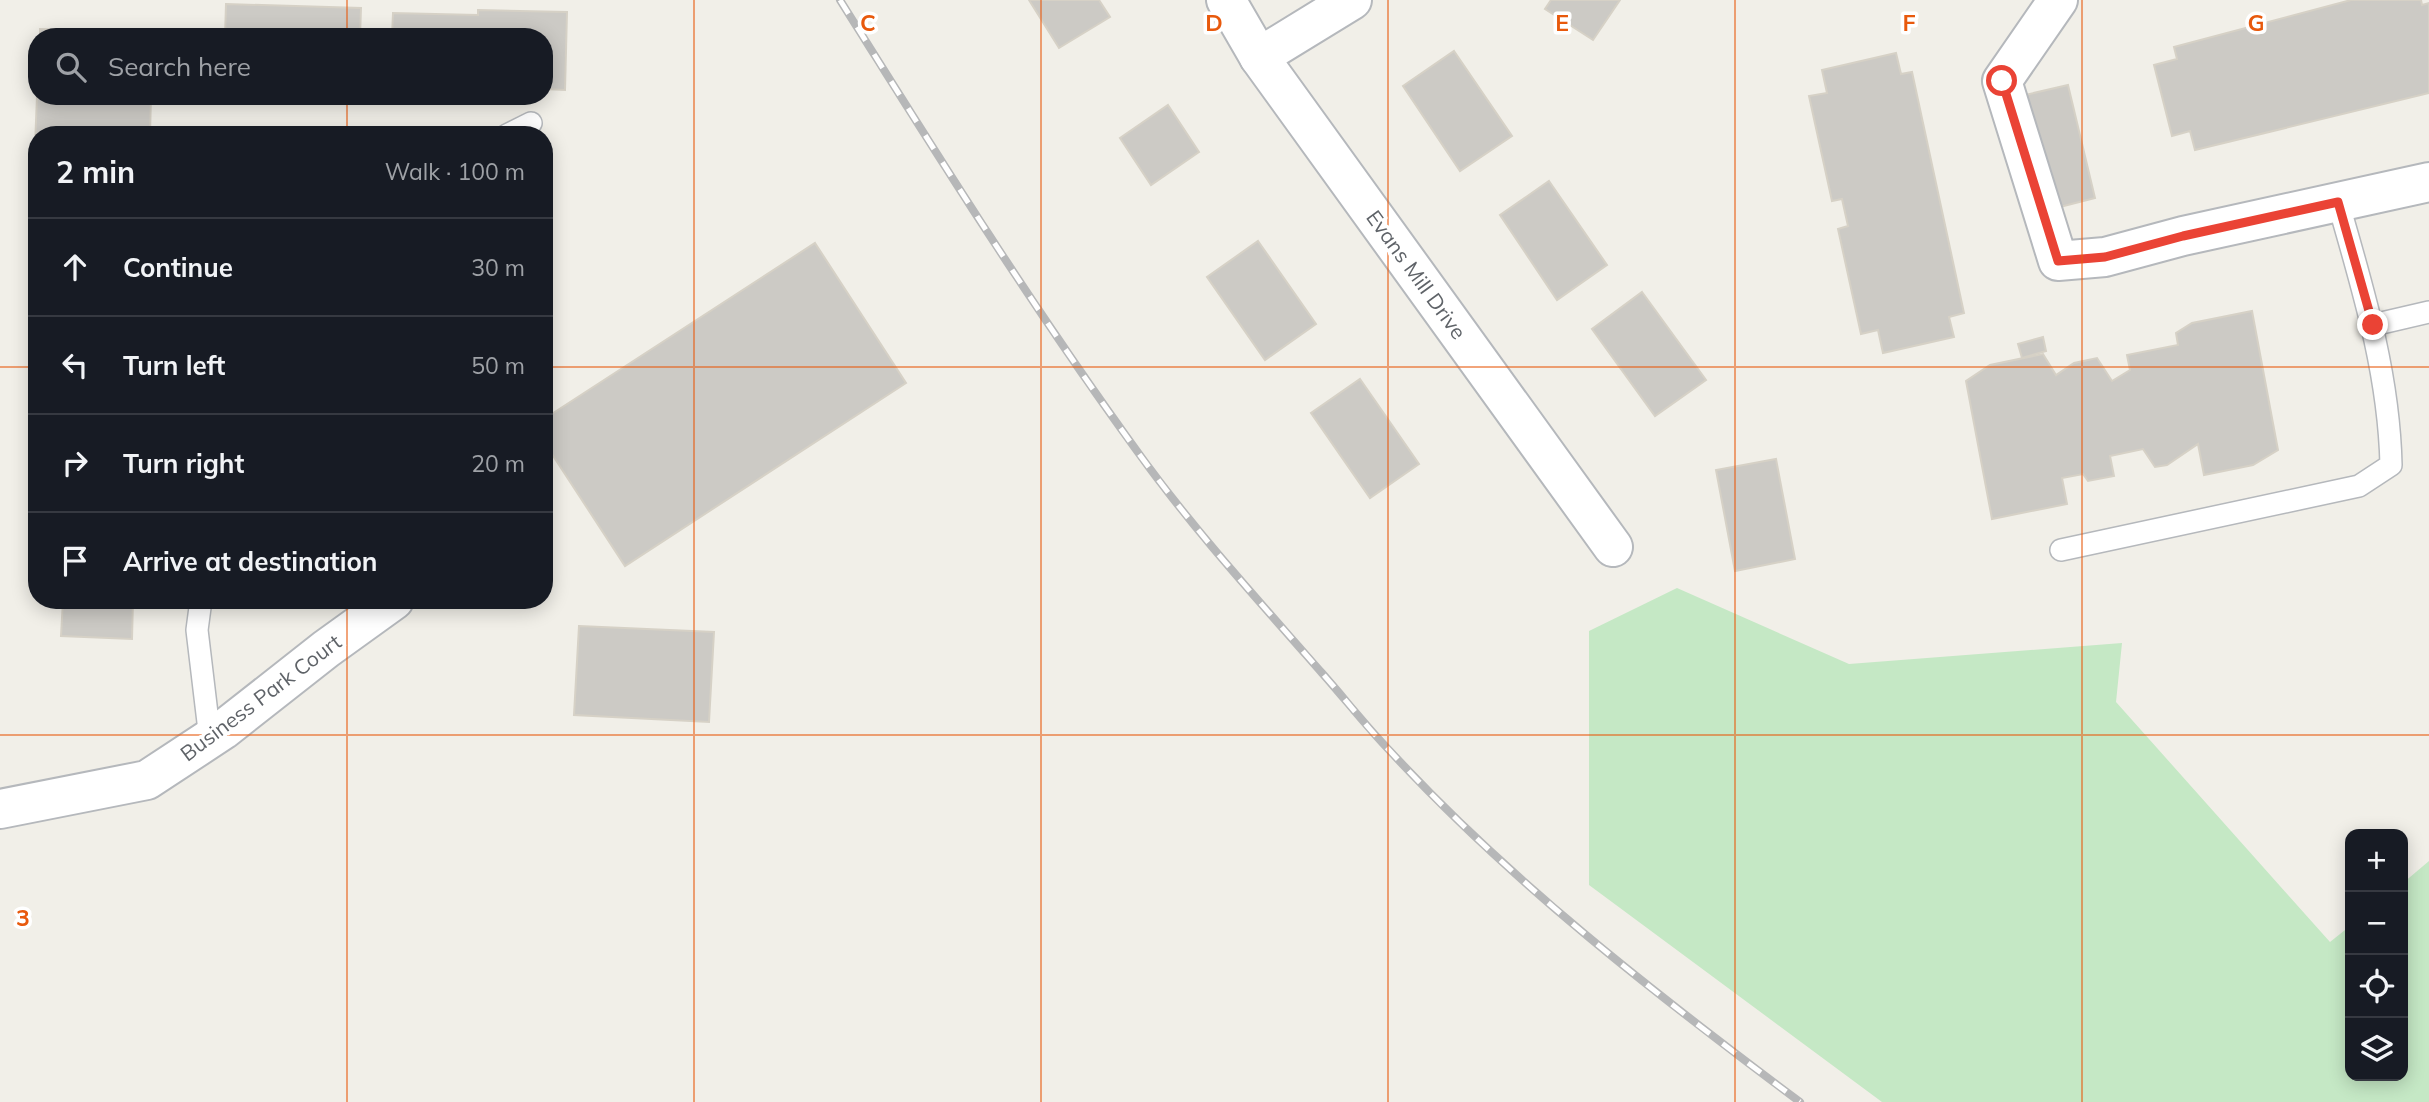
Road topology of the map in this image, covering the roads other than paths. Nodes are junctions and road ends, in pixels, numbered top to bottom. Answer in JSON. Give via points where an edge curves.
{"nodes":[{"id":1,"x":1226,"y":0,"type":"edge"},
{"id":2,"x":1352,"y":0,"type":"edge"},
{"id":3,"x":2058,"y":0,"type":"edge"},
{"id":4,"x":1259,"y":57,"type":"junction"},
{"id":5,"x":531,"y":123,"type":"dead end"},
{"id":6,"x":525,"y":126,"type":"edge"},
{"id":7,"x":2429,"y":181,"type":"edge"},
{"id":8,"x":2338,"y":202,"type":"junction"},
{"id":9,"x":2429,"y":312,"type":"edge"},
{"id":10,"x":2373,"y":325,"type":"junction"},
{"id":11,"x":1613,"y":547,"type":"dead end"},
{"id":12,"x":2061,"y":550,"type":"dead end"},
{"id":13,"x":200,"y":609,"type":"edge"},
{"id":14,"x":382,"y":609,"type":"edge"},
{"id":15,"x":210,"y":739,"type":"junction"},
{"id":16,"x":0,"y":809,"type":"edge"}],
"edges":[{"from":1,"to":4,"type":"street","name":"Evans Mill Drive"},
{"from":2,"to":4,"type":"street"},
{"from":3,"to":8,"type":"street","via":[[2002,81],[2058,261],[2105,257]]},
{"from":4,"to":11,"type":"street","name":"Evans Mill Drive"},
{"from":5,"to":6,"type":"lane"},
{"from":7,"to":8,"type":"street"},
{"from":8,"to":10,"type":"lane"},
{"from":9,"to":10,"type":"lane"},
{"from":10,"to":12,"type":"lane","via":[[2390,424],[2391,466],[2359,486]]},
{"from":13,"to":15,"type":"lane","via":[[197,630]]},
{"from":14,"to":15,"type":"street","name":"Business Park Court"},
{"from":15,"to":16,"type":"street","name":"Business Park Court","via":[[147,780]]}]}
